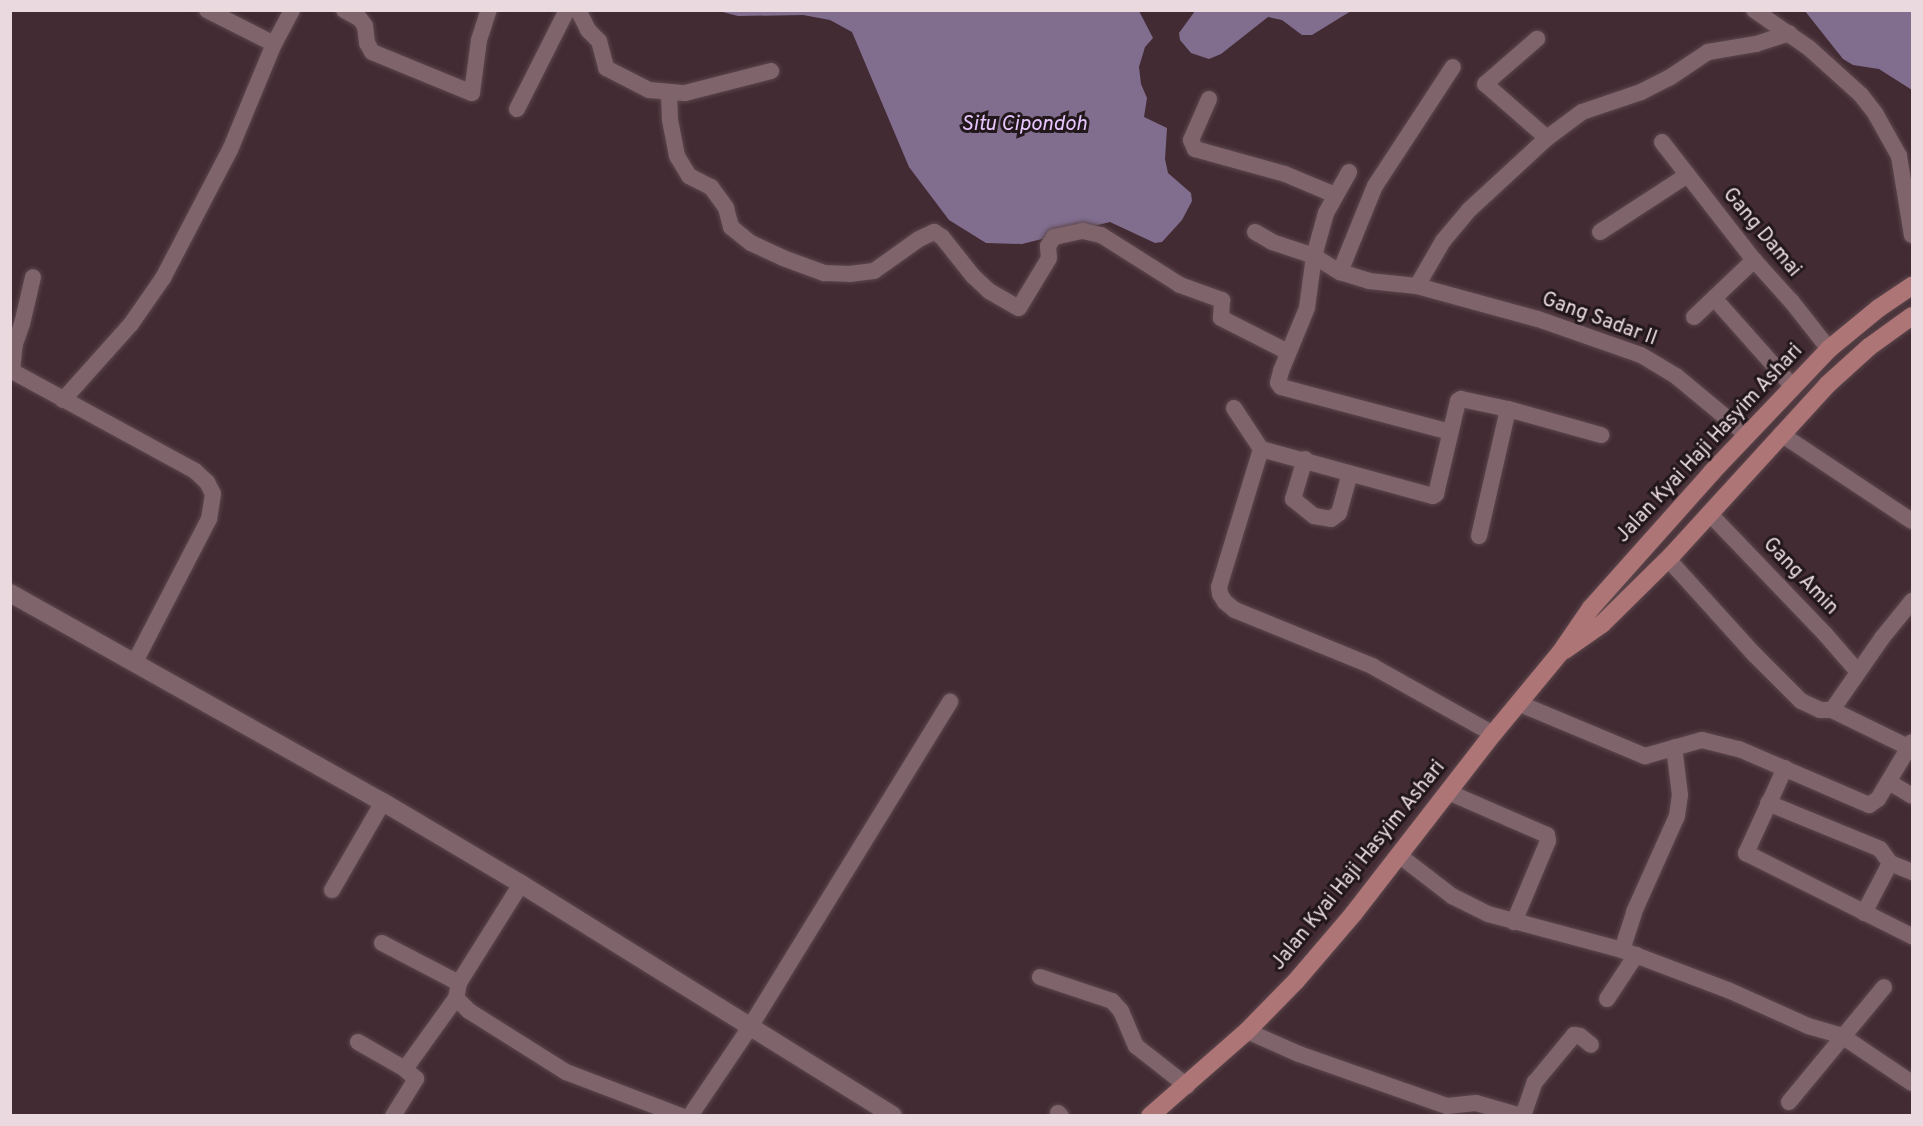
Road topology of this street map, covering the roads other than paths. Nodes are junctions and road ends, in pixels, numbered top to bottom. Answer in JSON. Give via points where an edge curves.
{"nodes":[{"id":1,"x":207,"y":10,"type":"edge"},
{"id":2,"x":292,"y":10,"type":"edge"},
{"id":3,"x":344,"y":10,"type":"edge"},
{"id":4,"x":489,"y":10,"type":"edge"},
{"id":5,"x":567,"y":10,"type":"edge"},
{"id":6,"x":578,"y":10,"type":"edge"},
{"id":7,"x":1754,"y":10,"type":"edge"},
{"id":8,"x":1790,"y":33,"type":"junction"},
{"id":9,"x":1538,"y":39,"type":"dead end"},
{"id":10,"x":274,"y":44,"type":"junction"},
{"id":11,"x":1453,"y":67,"type":"dead end"},
{"id":12,"x":771,"y":71,"type":"dead end"},
{"id":13,"x":669,"y":93,"type":"junction"},
{"id":14,"x":1209,"y":99,"type":"dead end"},
{"id":15,"x":517,"y":109,"type":"dead end"},
{"id":16,"x":1547,"y":138,"type":"junction"},
{"id":17,"x":1662,"y":142,"type":"dead end"},
{"id":18,"x":1349,"y":172,"type":"dead end"},
{"id":19,"x":1686,"y":176,"type":"junction"},
{"id":20,"x":1335,"y":195,"type":"junction"},
{"id":21,"x":1255,"y":232,"type":"dead end"},
{"id":22,"x":1600,"y":232,"type":"dead end"},
{"id":23,"x":1912,"y":235,"type":"edge"},
{"id":24,"x":1314,"y":256,"type":"junction"},
{"id":25,"x":1754,"y":260,"type":"junction"},
{"id":26,"x":1340,"y":272,"type":"junction"},
{"id":27,"x":33,"y":277,"type":"dead end"},
{"id":28,"x":1417,"y":286,"type":"junction"},
{"id":29,"x":1912,"y":286,"type":"edge"},
{"id":30,"x":1714,"y":298,"type":"junction"},
{"id":31,"x":1912,"y":316,"type":"edge"},
{"id":32,"x":1694,"y":317,"type":"dead end"},
{"id":33,"x":1829,"y":349,"type":"junction"},
{"id":34,"x":1288,"y":352,"type":"junction"},
{"id":35,"x":11,"y":371,"type":"edge"},
{"id":36,"x":1792,"y":386,"type":"junction"},
{"id":37,"x":63,"y":400,"type":"junction"},
{"id":38,"x":1234,"y":408,"type":"dead end"},
{"id":39,"x":1508,"y":409,"type":"junction"},
{"id":40,"x":1450,"y":432,"type":"junction"},
{"id":41,"x":1781,"y":434,"type":"junction"},
{"id":42,"x":1601,"y":435,"type":"dead end"},
{"id":43,"x":1747,"y":435,"type":"junction"},
{"id":44,"x":1261,"y":449,"type":"junction"},
{"id":45,"x":1305,"y":459,"type":"junction"},
{"id":46,"x":1350,"y":473,"type":"junction"},
{"id":47,"x":1709,"y":513,"type":"junction"},
{"id":48,"x":1912,"y":521,"type":"edge"},
{"id":49,"x":1479,"y":536,"type":"dead end"},
{"id":50,"x":1668,"y":559,"type":"junction"},
{"id":51,"x":10,"y":593,"type":"edge"},
{"id":52,"x":1912,"y":601,"type":"edge"},
{"id":53,"x":1560,"y":653,"type":"junction"},
{"id":54,"x":135,"y":662,"type":"junction"},
{"id":55,"x":1858,"y":672,"type":"junction"},
{"id":56,"x":950,"y":702,"type":"dead end"},
{"id":57,"x":1518,"y":703,"type":"junction"},
{"id":58,"x":1832,"y":710,"type":"junction"},
{"id":59,"x":1492,"y":734,"type":"junction"},
{"id":60,"x":1910,"y":745,"type":"edge"},
{"id":61,"x":1674,"y":747,"type":"junction"},
{"id":62,"x":1785,"y":768,"type":"junction"},
{"id":63,"x":1889,"y":782,"type":"junction"},
{"id":64,"x":1448,"y":792,"type":"junction"},
{"id":65,"x":1912,"y":796,"type":"edge"},
{"id":66,"x":383,"y":801,"type":"junction"},
{"id":67,"x":1768,"y":803,"type":"junction"},
{"id":68,"x":1400,"y":856,"type":"junction"},
{"id":69,"x":1890,"y":863,"type":"junction"},
{"id":70,"x":1912,"y":872,"type":"edge"},
{"id":71,"x":521,"y":884,"type":"junction"},
{"id":72,"x":332,"y":890,"type":"dead end"},
{"id":73,"x":1864,"y":913,"type":"junction"},
{"id":74,"x":1514,"y":922,"type":"junction"},
{"id":75,"x":1912,"y":936,"type":"edge"},
{"id":76,"x":382,"y":943,"type":"dead end"},
{"id":77,"x":1629,"y":952,"type":"junction"},
{"id":78,"x":1040,"y":977,"type":"dead end"},
{"id":79,"x":1884,"y":987,"type":"dead end"},
{"id":80,"x":458,"y":990,"type":"junction"},
{"id":81,"x":1607,"y":999,"type":"dead end"},
{"id":82,"x":750,"y":1027,"type":"junction"},
{"id":83,"x":1247,"y":1031,"type":"junction"},
{"id":84,"x":1842,"y":1036,"type":"junction"},
{"id":85,"x":358,"y":1042,"type":"dead end"},
{"id":86,"x":1591,"y":1045,"type":"dead end"},
{"id":87,"x":405,"y":1069,"type":"junction"},
{"id":88,"x":1912,"y":1083,"type":"edge"},
{"id":89,"x":1187,"y":1086,"type":"junction"},
{"id":90,"x":1789,"y":1102,"type":"dead end"},
{"id":91,"x":393,"y":1116,"type":"edge"},
{"id":92,"x":681,"y":1116,"type":"edge"},
{"id":93,"x":690,"y":1116,"type":"edge"},
{"id":94,"x":893,"y":1116,"type":"edge"},
{"id":95,"x":1150,"y":1116,"type":"edge"},
{"id":96,"x":1522,"y":1116,"type":"edge"}],
"edges":[{"from":1,"to":10,"type":"street"},
{"from":2,"to":10,"type":"street"},
{"from":3,"to":4,"type":"street","via":[[366,26],[372,52],[472,93],[479,40]]},
{"from":5,"to":15,"type":"street"},
{"from":6,"to":13,"type":"street","via":[[599,41],[606,68],[649,90]]},
{"from":7,"to":8,"type":"street"},
{"from":8,"to":16,"type":"street","via":[[1756,44],[1708,52],[1641,92],[1582,112]]},
{"from":8,"to":23,"type":"street","via":[[1861,95],[1889,136],[1899,156]]},
{"from":9,"to":16,"type":"street","via":[[1485,84]]},
{"from":10,"to":37,"type":"street","via":[[230,150],[162,278],[131,324]]},
{"from":11,"to":26,"type":"street","via":[[1375,186]]},
{"from":12,"to":13,"type":"street","via":[[696,91]]},
{"from":13,"to":34,"type":"street","via":[[677,156],[689,176],[711,187],[726,208],[731,227],[751,243],[783,258],[824,273],[874,271],[934,232],[989,291],[1019,308],[1049,258],[1048,246],[1054,237],[1083,231],[1101,235],[1180,285],[1220,299],[1221,318]]},
{"from":14,"to":20,"type":"street","via":[[1191,140],[1195,149],[1285,174]]},
{"from":16,"to":28,"type":"street","via":[[1469,210],[1443,241]]},
{"from":17,"to":19,"type":"street","name":"Gang Damai"},
{"from":18,"to":20,"type":"street"},
{"from":19,"to":22,"type":"street"},
{"from":19,"to":25,"type":"street","name":"Gang Damai"},
{"from":20,"to":24,"type":"street"},
{"from":21,"to":24,"type":"street","name":"Gang Sadar II"},
{"from":24,"to":26,"type":"street","name":"Gang Sadar II"},
{"from":24,"to":34,"type":"street","via":[[1307,308]]},
{"from":25,"to":30,"type":"street"},
{"from":25,"to":33,"type":"street","name":"Gang Damai"},
{"from":26,"to":28,"type":"street","name":"Gang Sadar II","via":[[1369,281]]},
{"from":27,"to":35,"type":"street"},
{"from":28,"to":43,"type":"street","name":"Gang Sadar II","via":[[1538,319],[1641,355],[1676,376]]},
{"from":29,"to":33,"type":"main road","name":"Jalan Kyai Haji Hasyim Ashari"},
{"from":30,"to":32,"type":"street"},
{"from":30,"to":36,"type":"street"},
{"from":31,"to":41,"type":"main road","name":"Jalan Kyai Haji Hasyim Ashari","via":[[1869,347]]},
{"from":33,"to":36,"type":"main road","name":"Jalan Kyai Haji Hasyim Ashari"},
{"from":34,"to":40,"type":"street","via":[[1278,383],[1281,387]]},
{"from":35,"to":37,"type":"street"},
{"from":36,"to":43,"type":"main road","name":"Jalan Kyai Haji Hasyim Ashari"},
{"from":37,"to":54,"type":"street","via":[[195,471],[213,494],[209,519]]},
{"from":38,"to":44,"type":"street"},
{"from":39,"to":40,"type":"street","via":[[1461,399]]},
{"from":39,"to":42,"type":"street"},
{"from":39,"to":49,"type":"street"},
{"from":40,"to":46,"type":"street","via":[[1434,496]]},
{"from":41,"to":47,"type":"main road","name":"Jalan Kyai Haji Hasyim Ashari"},
{"from":41,"to":48,"type":"street"},
{"from":43,"to":53,"type":"main road","name":"Jalan Kyai Haji Hasyim Ashari","via":[[1607,590]]},
{"from":44,"to":45,"type":"street"},
{"from":44,"to":59,"type":"street","via":[[1219,587],[1225,602],[1234,610],[1372,666]]},
{"from":45,"to":46,"type":"street"},
{"from":45,"to":46,"type":"street","via":[[1293,500],[1314,516],[1331,519],[1339,513]]},
{"from":47,"to":50,"type":"main road","name":"Jalan Kyai Haji Hasyim Ashari"},
{"from":47,"to":55,"type":"street","name":"Gang Amin"},
{"from":50,"to":53,"type":"main road","name":"Jalan Kyai Haji Hasyim Ashari","via":[[1602,624]]},
{"from":50,"to":58,"type":"street","via":[[1789,690],[1817,710]]},
{"from":51,"to":54,"type":"street"},
{"from":52,"to":55,"type":"street"},
{"from":53,"to":57,"type":"main road","name":"Jalan Kyai Haji Hasyim Ashari"},
{"from":54,"to":66,"type":"street"},
{"from":55,"to":58,"type":"street"},
{"from":56,"to":82,"type":"street"},
{"from":57,"to":59,"type":"main road","name":"Jalan Kyai Haji Hasyim Ashari"},
{"from":57,"to":61,"type":"street","via":[[1637,754],[1652,755]]},
{"from":58,"to":60,"type":"street"},
{"from":59,"to":64,"type":"main road","name":"Jalan Kyai Haji Hasyim Ashari"},
{"from":60,"to":63,"type":"street"},
{"from":61,"to":62,"type":"street","via":[[1702,740],[1739,749]]},
{"from":61,"to":77,"type":"street","via":[[1680,795],[1677,816],[1634,912]]},
{"from":62,"to":63,"type":"street","via":[[1869,804],[1875,803]]},
{"from":62,"to":67,"type":"street"},
{"from":63,"to":65,"type":"street"},
{"from":64,"to":68,"type":"main road","name":"Jalan Kyai Haji Hasyim Ashari"},
{"from":64,"to":74,"type":"street","via":[[1547,835],[1548,841]]},
{"from":66,"to":71,"type":"street"},
{"from":66,"to":72,"type":"street"},
{"from":67,"to":69,"type":"street","via":[[1880,849]]},
{"from":67,"to":73,"type":"street","via":[[1746,849],[1748,855]]},
{"from":68,"to":74,"type":"street","via":[[1452,896]]},
{"from":68,"to":83,"type":"main road","name":"Jalan Kyai Haji Hasyim Ashari","via":[[1296,981]]},
{"from":69,"to":70,"type":"street"},
{"from":69,"to":73,"type":"street"},
{"from":71,"to":80,"type":"street"},
{"from":71,"to":82,"type":"street"},
{"from":73,"to":75,"type":"street"},
{"from":74,"to":77,"type":"street"},
{"from":76,"to":80,"type":"street"},
{"from":77,"to":81,"type":"street"},
{"from":77,"to":84,"type":"street","via":[[1808,1026]]},
{"from":78,"to":89,"type":"street","via":[[1112,1001],[1121,1011],[1136,1046]]},
{"from":79,"to":84,"type":"street"},
{"from":80,"to":87,"type":"street"},
{"from":80,"to":92,"type":"street","via":[[469,1011],[566,1072]]},
{"from":82,"to":93,"type":"street"},
{"from":82,"to":94,"type":"street"},
{"from":83,"to":89,"type":"main road","name":"Jalan Kyai Haji Hasyim Ashari"},
{"from":83,"to":96,"type":"street","via":[[1299,1054],[1447,1106],[1476,1103]]},
{"from":84,"to":88,"type":"street"},
{"from":84,"to":90,"type":"street"},
{"from":85,"to":87,"type":"street"},
{"from":86,"to":96,"type":"street","via":[[1574,1035],[1535,1082]]},
{"from":87,"to":91,"type":"street","via":[[416,1079]]},
{"from":89,"to":95,"type":"main road","name":"Jalan Kyai Haji Hasyim Ashari"}]}
